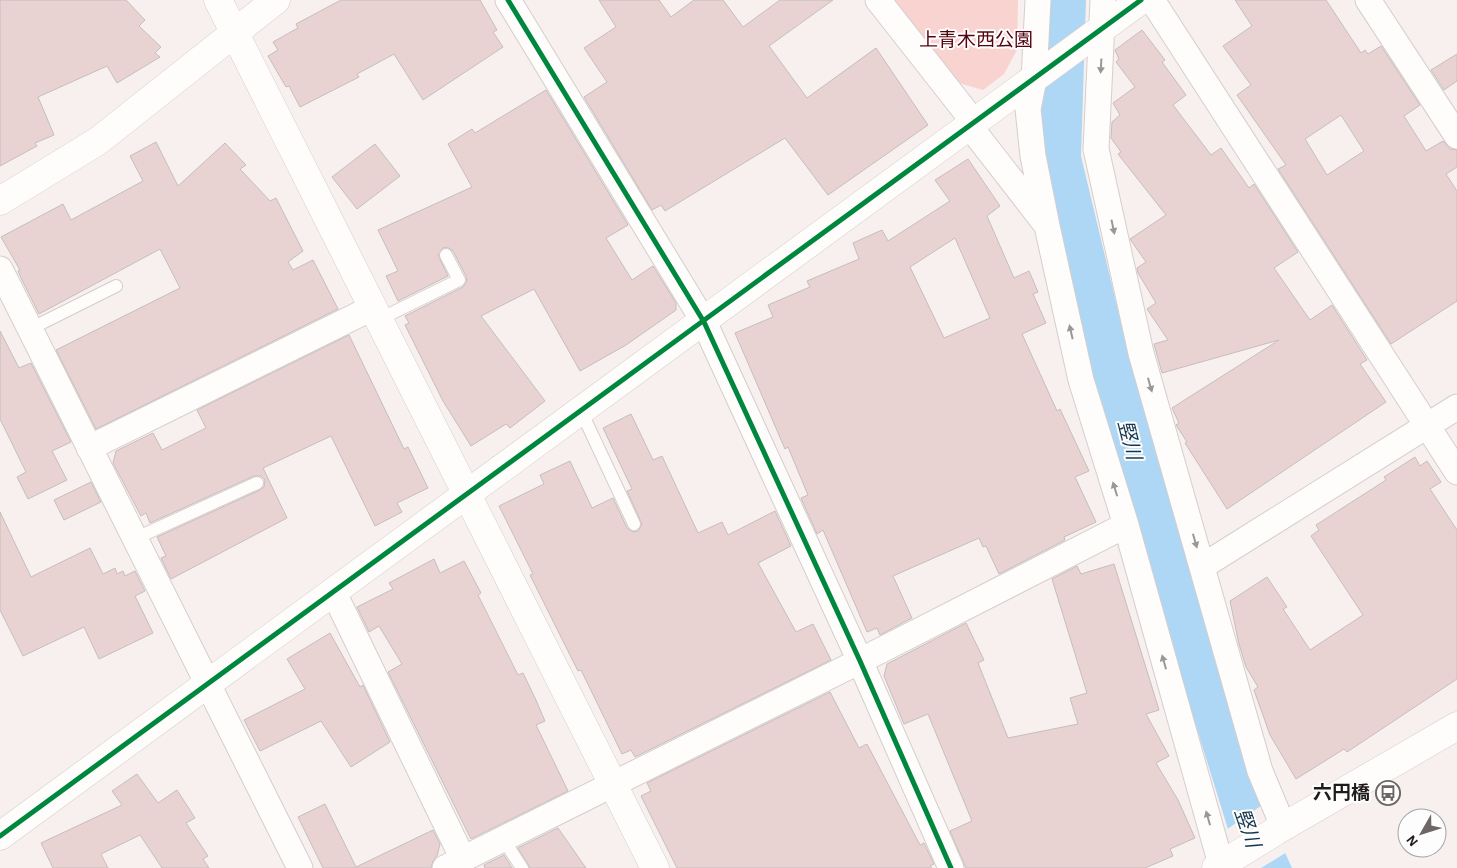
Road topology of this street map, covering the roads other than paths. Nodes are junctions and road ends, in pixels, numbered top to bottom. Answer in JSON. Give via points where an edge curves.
{"nodes":[{"id":1,"x":218,"y":0,"type":"edge"},
{"id":2,"x":276,"y":0,"type":"edge"},
{"id":3,"x":508,"y":0,"type":"edge"},
{"id":4,"x":878,"y":0,"type":"edge"},
{"id":5,"x":1038,"y":0,"type":"edge"},
{"id":6,"x":1103,"y":0,"type":"edge"},
{"id":7,"x":1141,"y":0,"type":"edge"},
{"id":8,"x":1152,"y":0,"type":"edge"},
{"id":9,"x":1368,"y":0,"type":"edge"},
{"id":10,"x":1103,"y":29,"type":"junction"},
{"id":11,"x":235,"y":33,"type":"junction"},
{"id":12,"x":1034,"y":79,"type":"junction"},
{"id":13,"x":971,"y":123,"type":"junction"},
{"id":14,"x":1457,"y":136,"type":"edge"},
{"id":15,"x":0,"y":201,"type":"edge"},
{"id":16,"x":1047,"y":226,"type":"junction"},
{"id":17,"x":446,"y":255,"type":"dead end"},
{"id":18,"x":0,"y":269,"type":"edge"},
{"id":19,"x":116,"y":286,"type":"dead end"},
{"id":20,"x":375,"y":314,"type":"junction"},
{"id":21,"x":704,"y":322,"type":"junction"},
{"id":22,"x":30,"y":329,"type":"junction"},
{"id":23,"x":1457,"y":407,"type":"edge"},
{"id":24,"x":581,"y":411,"type":"junction"},
{"id":25,"x":1427,"y":427,"type":"junction"},
{"id":26,"x":89,"y":448,"type":"junction"},
{"id":27,"x":1457,"y":472,"type":"edge"},
{"id":28,"x":257,"y":484,"type":"dead end"},
{"id":29,"x":466,"y":495,"type":"junction"},
{"id":30,"x":634,"y":524,"type":"dead end"},
{"id":31,"x":1126,"y":525,"type":"junction"},
{"id":32,"x":134,"y":539,"type":"junction"},
{"id":33,"x":1203,"y":566,"type":"junction"},
{"id":34,"x":334,"y":591,"type":"junction"},
{"id":35,"x":860,"y":661,"type":"junction"},
{"id":36,"x":208,"y":683,"type":"junction"},
{"id":37,"x":1457,"y":726,"type":"edge"},
{"id":38,"x":612,"y":784,"type":"junction"},
{"id":39,"x":1279,"y":828,"type":"junction"},
{"id":40,"x":0,"y":836,"type":"edge"},
{"id":41,"x":503,"y":839,"type":"junction"},
{"id":42,"x":458,"y":864,"type":"edge"},
{"id":43,"x":1223,"y":865,"type":"edge"},
{"id":44,"x":300,"y":868,"type":"edge"},
{"id":45,"x":522,"y":868,"type":"edge"},
{"id":46,"x":655,"y":868,"type":"edge"},
{"id":47,"x":951,"y":868,"type":"edge"}],
"edges":[{"from":1,"to":11,"type":"street"},
{"from":2,"to":11,"type":"street"},
{"from":3,"to":21,"type":"street"},
{"from":4,"to":13,"type":"street"},
{"from":5,"to":12,"type":"street"},
{"from":6,"to":10,"type":"street"},
{"from":7,"to":10,"type":"street"},
{"from":8,"to":25,"type":"street"},
{"from":9,"to":14,"type":"street"},
{"from":10,"to":12,"type":"street"},
{"from":10,"to":33,"type":"street","one_way":true,"via":[[1096,148],[1140,353]]},
{"from":11,"to":15,"type":"street","via":[[98,141]]},
{"from":11,"to":20,"type":"street"},
{"from":12,"to":13,"type":"street"},
{"from":12,"to":16,"type":"street","via":[[1028,109],[1033,156]]},
{"from":13,"to":16,"type":"street"},
{"from":13,"to":21,"type":"street"},
{"from":31,"to":16,"type":"street","one_way":true,"via":[[1081,380]]},
{"from":17,"to":20,"type":"lane","via":[[460,280]]},
{"from":18,"to":22,"type":"street"},
{"from":19,"to":22,"type":"lane"},
{"from":20,"to":26,"type":"street"},
{"from":20,"to":29,"type":"street"},
{"from":21,"to":24,"type":"street"},
{"from":21,"to":35,"type":"street"},
{"from":22,"to":26,"type":"street"},
{"from":23,"to":25,"type":"street"},
{"from":24,"to":29,"type":"street"},
{"from":24,"to":30,"type":"lane"},
{"from":25,"to":27,"type":"street"},
{"from":25,"to":33,"type":"street"},
{"from":26,"to":32,"type":"street"},
{"from":28,"to":32,"type":"lane"},
{"from":29,"to":34,"type":"street"},
{"from":29,"to":38,"type":"street"},
{"from":31,"to":35,"type":"street"},
{"from":43,"to":31,"type":"street","one_way":true},
{"from":32,"to":36,"type":"street"},
{"from":33,"to":39,"type":"street"},
{"from":34,"to":36,"type":"street"},
{"from":34,"to":42,"type":"street"},
{"from":35,"to":38,"type":"street"},
{"from":35,"to":47,"type":"street"},
{"from":36,"to":40,"type":"street"},
{"from":36,"to":44,"type":"street"},
{"from":37,"to":39,"type":"street"},
{"from":38,"to":41,"type":"street"},
{"from":38,"to":46,"type":"street"},
{"from":39,"to":43,"type":"street"},
{"from":41,"to":42,"type":"street"},
{"from":41,"to":45,"type":"lane"}]}
